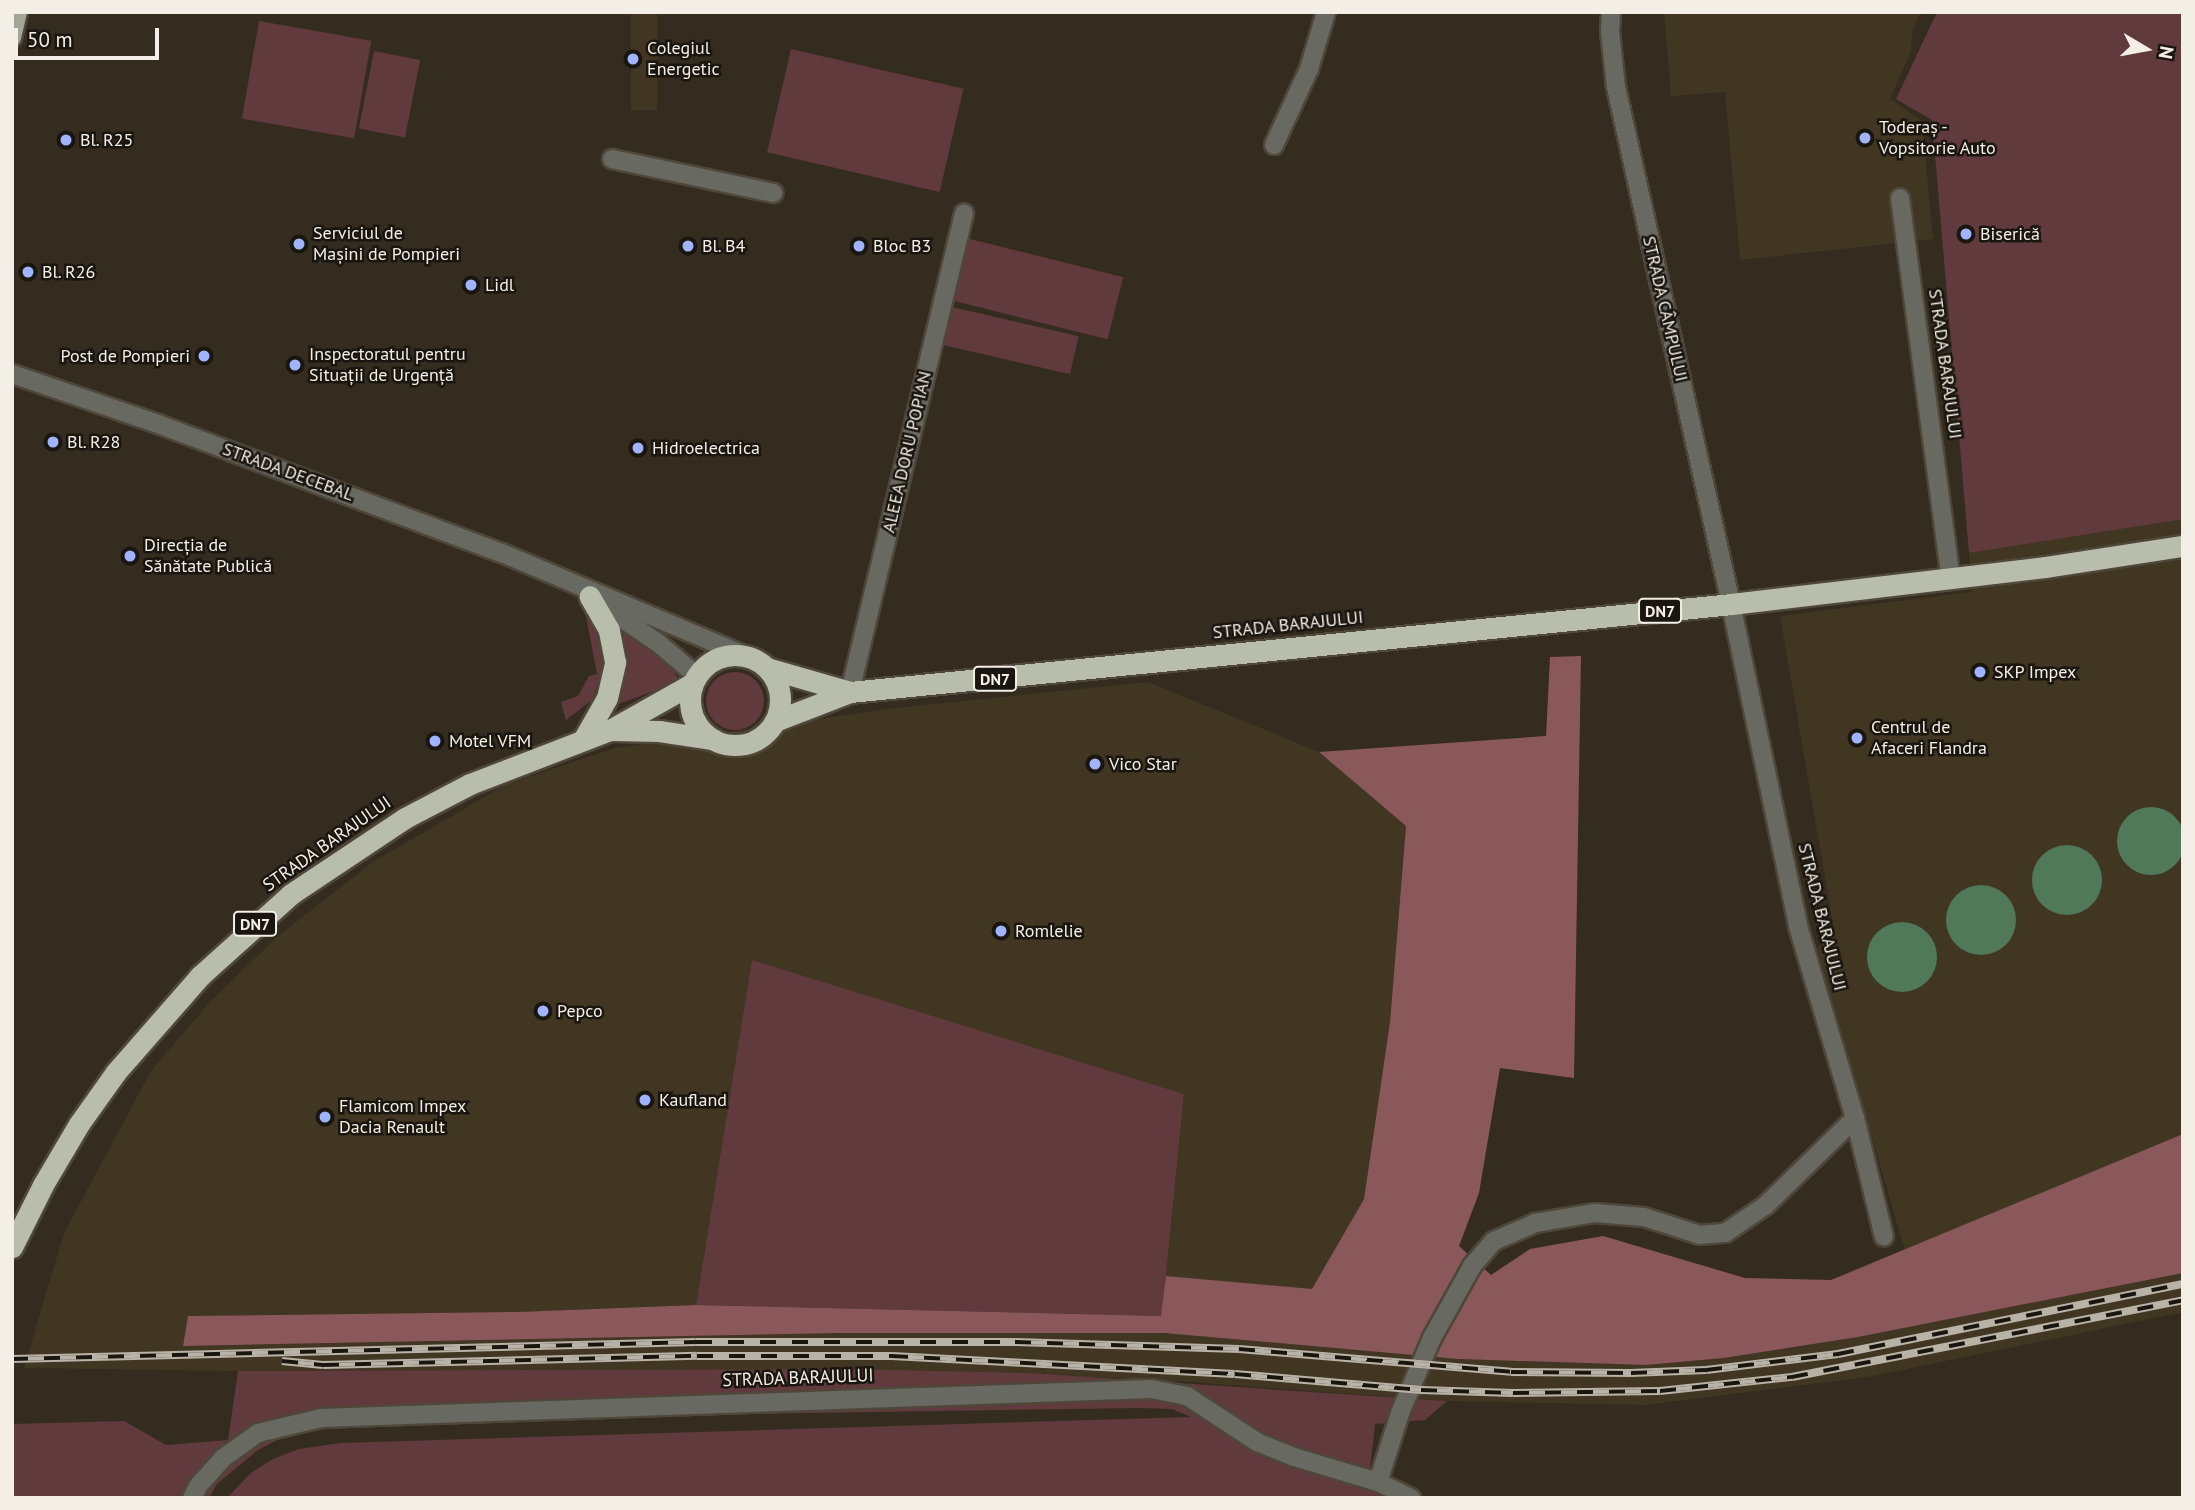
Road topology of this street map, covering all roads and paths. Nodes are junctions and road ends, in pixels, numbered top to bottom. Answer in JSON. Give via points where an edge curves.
{"nodes":[{"id":1,"x":18,"y":12,"type":"edge"},
{"id":2,"x":1326,"y":12,"type":"edge"},
{"id":3,"x":1611,"y":12,"type":"edge"},
{"id":4,"x":12,"y":38,"type":"edge"},
{"id":5,"x":1274,"y":145,"type":"dead end"},
{"id":6,"x":612,"y":159,"type":"dead end"},
{"id":7,"x":773,"y":193,"type":"dead end"},
{"id":8,"x":1900,"y":198,"type":"dead end"},
{"id":9,"x":964,"y":213,"type":"dead end"},
{"id":10,"x":14,"y":373,"type":"edge"},
{"id":11,"x":2183,"y":546,"type":"edge"},
{"id":12,"x":557,"y":576,"type":"junction"},
{"id":13,"x":1951,"y":578,"type":"junction"},
{"id":14,"x":589,"y":596,"type":"junction"},
{"id":15,"x":1731,"y":604,"type":"junction"},
{"id":16,"x":759,"y":663,"type":"junction"},
{"id":17,"x":695,"y":679,"type":"junction"},
{"id":18,"x":850,"y":692,"type":"junction"},
{"id":19,"x":775,"y":721,"type":"junction"},
{"id":20,"x":610,"y":730,"type":"junction"},
{"id":21,"x":712,"y":739,"type":"junction"},
{"id":22,"x":583,"y":740,"type":"junction"},
{"id":23,"x":1856,"y":1118,"type":"junction"},
{"id":24,"x":1884,"y":1237,"type":"dead end"},
{"id":25,"x":12,"y":1247,"type":"edge"},
{"id":26,"x":1378,"y":1482,"type":"junction"},
{"id":27,"x":192,"y":1498,"type":"edge"},
{"id":28,"x":1411,"y":1498,"type":"edge"}],
"edges":[{"from":1,"to":4,"type":"main road"},
{"from":2,"to":5,"type":"street","via":[[1309,69]]},
{"from":3,"to":15,"type":"street","name":"STRADA CÂMPULUI","via":[[1616,87]]},
{"from":6,"to":7,"type":"street"},
{"from":8,"to":13,"type":"street","name":"STRADA BARAJULUI"},
{"from":9,"to":18,"type":"street","name":"ALEEA DORU POPIAN"},
{"from":10,"to":12,"type":"street","name":"STRADA DECEBAL"},
{"from":11,"to":13,"type":"highway","name":"STRADA BARAJULUI","number":"DN7"},
{"from":12,"to":14,"type":"street","name":"STRADA DECEBAL"},
{"from":12,"to":16,"type":"street","name":"STRADA DECEBAL"},
{"from":13,"to":15,"type":"highway","name":"STRADA BARAJULUI","number":"DN7"},
{"from":14,"to":17,"type":"street","name":"STRADA DECEBAL","via":[[658,643]]},
{"from":14,"to":22,"type":"highway","via":[[609,630],[615,662],[607,698]]},
{"from":15,"to":18,"type":"highway","name":"STRADA BARAJULUI","number":"DN7"},
{"from":15,"to":23,"type":"street","name":"STRADA BARAJULUI","via":[[1798,926]]},
{"from":16,"to":17,"type":"highway","number":"DN7","via":[[736,655],[721,657]]},
{"from":16,"to":18,"type":"highway","name":"STRADA BARAJULUI","number":"DN7"},
{"from":16,"to":19,"type":"highway","via":[[780,693]]},
{"from":17,"to":20,"type":"highway","name":"STRADA BARAJULUI","number":"DN7"},
{"from":17,"to":21,"type":"highway","via":[[694,721]]},
{"from":18,"to":19,"type":"highway","name":"STRADA BARAJULUI","number":"DN7"},
{"from":19,"to":21,"type":"highway","number":"DN7","via":[[757,740],[744,745]]},
{"from":20,"to":21,"type":"highway","name":"STRADA BARAJULUI","number":"DN7"},
{"from":20,"to":22,"type":"highway","name":"STRADA BARAJULUI","number":"DN7"},
{"from":22,"to":25,"type":"highway","name":"STRADA BARAJULUI","number":"DN7","via":[[470,784],[405,818],[328,867],[249,929],[200,976],[116,1072],[79,1124]]},
{"from":23,"to":24,"type":"street","name":"STRADA BARAJULUI"},
{"from":23,"to":26,"type":"street","via":[[1766,1205],[1725,1233],[1700,1235],[1644,1217],[1595,1213],[1535,1223],[1494,1241],[1472,1266],[1432,1338]]},
{"from":26,"to":27,"type":"street","name":"STRADA BARAJULUI","via":[[1257,1442],[1187,1396],[1151,1389],[321,1418],[258,1433],[223,1458]]},
{"from":26,"to":28,"type":"street","name":"STRADA BARAJULUI"}]}
